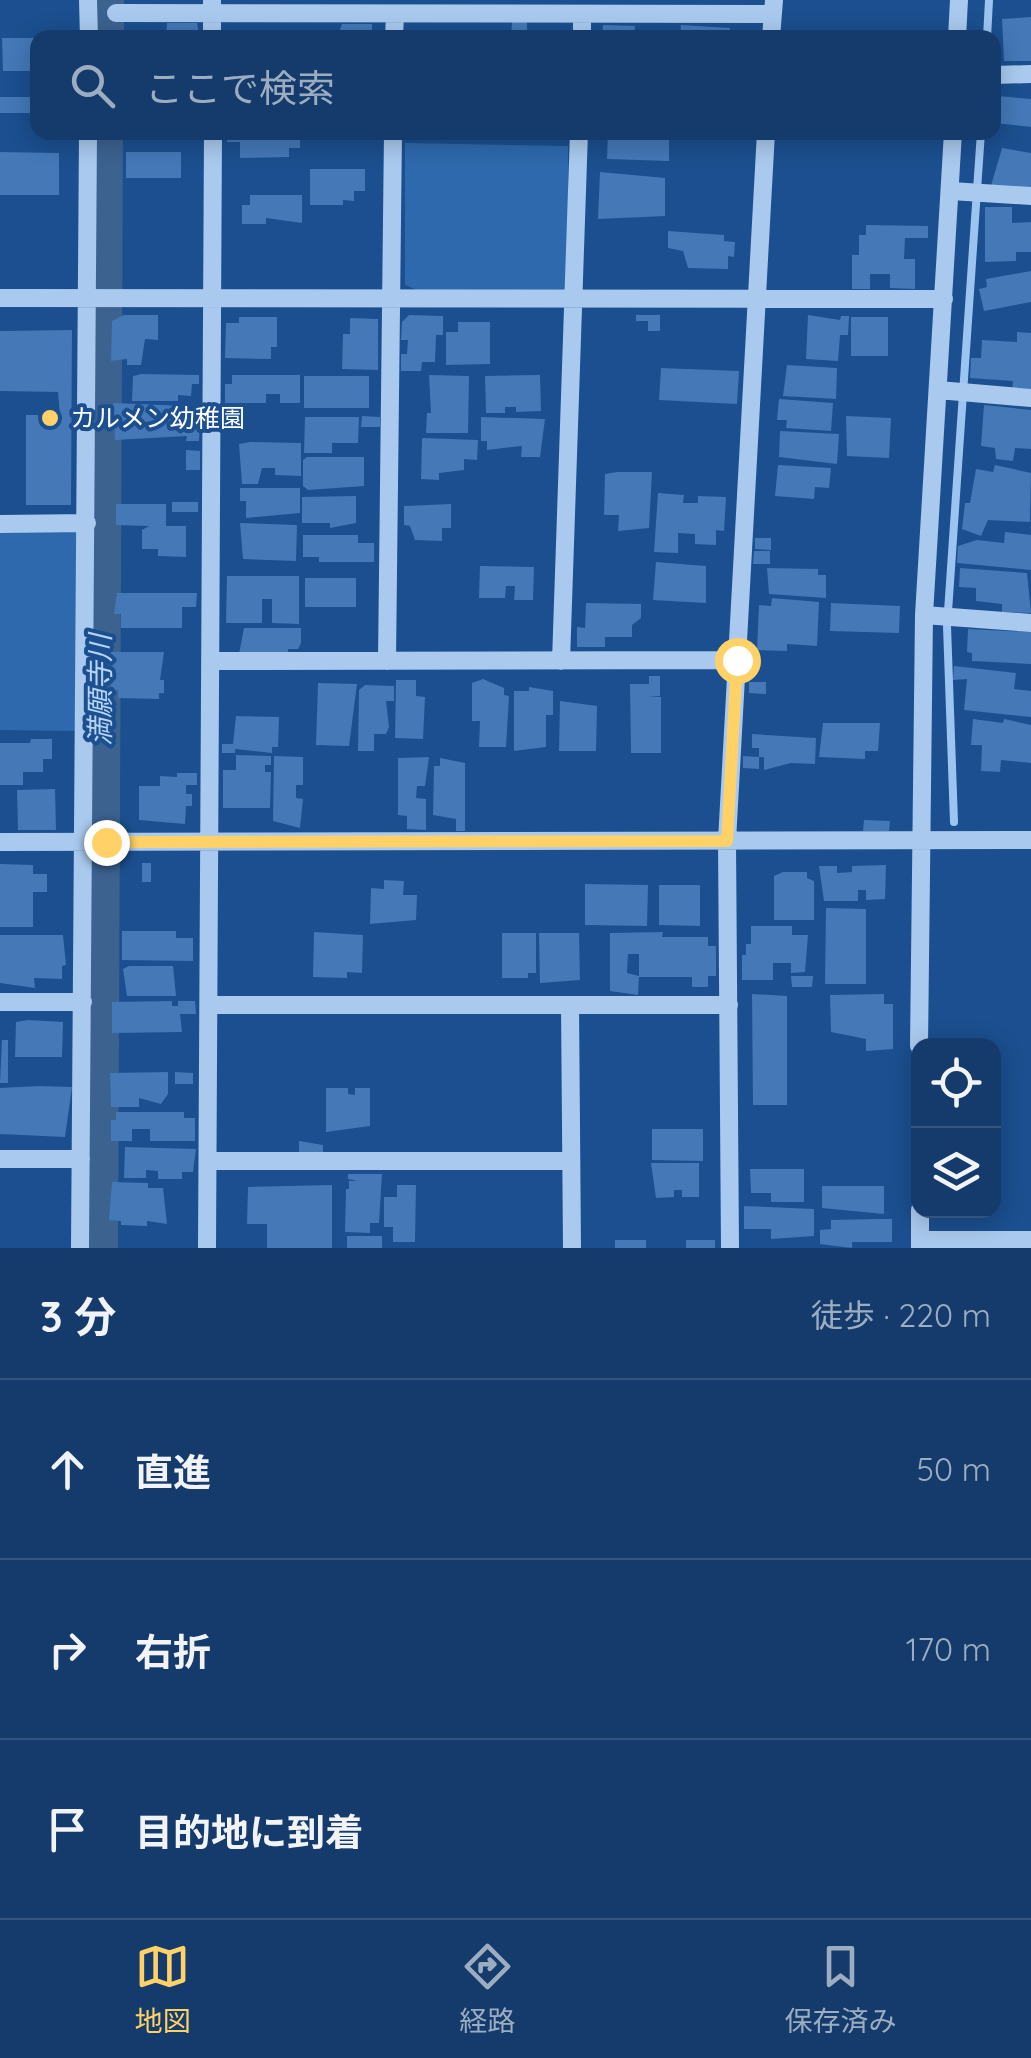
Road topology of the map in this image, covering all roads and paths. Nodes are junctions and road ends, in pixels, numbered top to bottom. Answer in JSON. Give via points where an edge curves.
{"nodes":[{"id":1,"x":88,"y":0,"type":"edge"},
{"id":2,"x":959,"y":0,"type":"edge"},
{"id":3,"x":212,"y":7,"type":"edge"},
{"id":4,"x":773,"y":7,"type":"edge"},
{"id":5,"x":116,"y":13,"type":"dead end"},
{"id":6,"x":394,"y":14,"type":"junction"},
{"id":7,"x":582,"y":14,"type":"junction"},
{"id":8,"x":88,"y":30,"type":"edge"},
{"id":9,"x":394,"y":30,"type":"edge"},
{"id":10,"x":582,"y":30,"type":"edge"},
{"id":11,"x":957,"y":30,"type":"edge"},
{"id":12,"x":1031,"y":74,"type":"edge"},
{"id":13,"x":1001,"y":75,"type":"edge"},
{"id":14,"x":88,"y":140,"type":"edge"},
{"id":15,"x":213,"y":140,"type":"edge"},
{"id":16,"x":393,"y":140,"type":"edge"},
{"id":17,"x":578,"y":140,"type":"edge"},
{"id":18,"x":766,"y":140,"type":"edge"},
{"id":19,"x":954,"y":140,"type":"edge"},
{"id":20,"x":968,"y":192,"type":"junction"},
{"id":21,"x":1031,"y":196,"type":"edge"},
{"id":22,"x":0,"y":298,"type":"edge"},
{"id":23,"x":214,"y":298,"type":"junction"},
{"id":24,"x":98,"y":299,"type":"junction"},
{"id":25,"x":392,"y":299,"type":"junction"},
{"id":26,"x":573,"y":299,"type":"junction"},
{"id":27,"x":758,"y":299,"type":"junction"},
{"id":28,"x":944,"y":299,"type":"junction"},
{"id":29,"x":954,"y":392,"type":"junction"},
{"id":30,"x":1031,"y":398,"type":"edge"},
{"id":31,"x":87,"y":523,"type":"junction"},
{"id":32,"x":0,"y":524,"type":"edge"},
{"id":33,"x":941,"y":616,"type":"junction"},
{"id":34,"x":1031,"y":622,"type":"edge"},
{"id":35,"x":737,"y":660,"type":"junction"},
{"id":36,"x":211,"y":661,"type":"junction"},
{"id":37,"x":388,"y":661,"type":"junction"},
{"id":38,"x":561,"y":661,"type":"junction"},
{"id":39,"x":1031,"y":840,"type":"edge"},
{"id":40,"x":727,"y":841,"type":"junction"},
{"id":41,"x":918,"y":841,"type":"junction"},
{"id":42,"x":0,"y":842,"type":"edge"},
{"id":43,"x":94,"y":842,"type":"junction"},
{"id":44,"x":210,"y":842,"type":"junction"},
{"id":45,"x":0,"y":1002,"type":"edge"},
{"id":46,"x":84,"y":1002,"type":"junction"},
{"id":47,"x":208,"y":1005,"type":"junction"},
{"id":48,"x":570,"y":1005,"type":"junction"},
{"id":49,"x":728,"y":1005,"type":"junction"},
{"id":50,"x":919,"y":1038,"type":"edge"},
{"id":51,"x":0,"y":1160,"type":"edge"},
{"id":52,"x":81,"y":1160,"type":"junction"},
{"id":53,"x":208,"y":1162,"type":"junction"},
{"id":54,"x":572,"y":1162,"type":"junction"},
{"id":55,"x":920,"y":1218,"type":"edge"},
{"id":56,"x":1031,"y":1240,"type":"edge"},
{"id":57,"x":920,"y":1244,"type":"edge"},
{"id":58,"x":80,"y":1248,"type":"edge"},
{"id":59,"x":207,"y":1248,"type":"edge"},
{"id":60,"x":572,"y":1248,"type":"edge"},
{"id":61,"x":730,"y":1248,"type":"edge"}],
"edges":[{"from":1,"to":8,"type":"street"},
{"from":2,"to":11,"type":"street"},
{"from":3,"to":5,"type":"street"},
{"from":3,"to":6,"type":"street"},
{"from":4,"to":7,"type":"street"},
{"from":6,"to":7,"type":"street"},
{"from":6,"to":9,"type":"street"},
{"from":7,"to":10,"type":"street"},
{"from":12,"to":13,"type":"street"},
{"from":14,"to":24,"type":"street"},
{"from":15,"to":23,"type":"street"},
{"from":16,"to":25,"type":"street"},
{"from":17,"to":26,"type":"street"},
{"from":18,"to":27,"type":"street"},
{"from":19,"to":20,"type":"street"},
{"from":20,"to":21,"type":"street"},
{"from":20,"to":28,"type":"street"},
{"from":22,"to":24,"type":"street"},
{"from":23,"to":24,"type":"street"},
{"from":23,"to":25,"type":"street"},
{"from":23,"to":36,"type":"street"},
{"from":24,"to":31,"type":"street"},
{"from":25,"to":26,"type":"street"},
{"from":25,"to":37,"type":"street"},
{"from":26,"to":27,"type":"street"},
{"from":26,"to":38,"type":"street"},
{"from":27,"to":28,"type":"street"},
{"from":27,"to":35,"type":"street"},
{"from":28,"to":29,"type":"street"},
{"from":29,"to":30,"type":"street"},
{"from":29,"to":33,"type":"street"},
{"from":31,"to":32,"type":"street"},
{"from":31,"to":43,"type":"street"},
{"from":33,"to":34,"type":"street"},
{"from":33,"to":41,"type":"street"},
{"from":35,"to":38,"type":"street"},
{"from":35,"to":40,"type":"street"},
{"from":36,"to":37,"type":"street"},
{"from":36,"to":44,"type":"street"},
{"from":37,"to":38,"type":"street"},
{"from":39,"to":41,"type":"street"},
{"from":40,"to":41,"type":"street"},
{"from":40,"to":44,"type":"street"},
{"from":40,"to":49,"type":"street"},
{"from":41,"to":50,"type":"street"},
{"from":42,"to":43,"type":"street"},
{"from":43,"to":44,"type":"street"},
{"from":43,"to":46,"type":"street"},
{"from":44,"to":47,"type":"street"},
{"from":45,"to":46,"type":"street"},
{"from":46,"to":52,"type":"street"},
{"from":47,"to":48,"type":"street"},
{"from":47,"to":53,"type":"street"},
{"from":48,"to":49,"type":"street"},
{"from":48,"to":54,"type":"street"},
{"from":49,"to":61,"type":"street"},
{"from":51,"to":52,"type":"street"},
{"from":52,"to":58,"type":"street"},
{"from":53,"to":54,"type":"street"},
{"from":53,"to":59,"type":"street"},
{"from":54,"to":60,"type":"street"},
{"from":55,"to":57,"type":"street"},
{"from":56,"to":57,"type":"street"}]}
